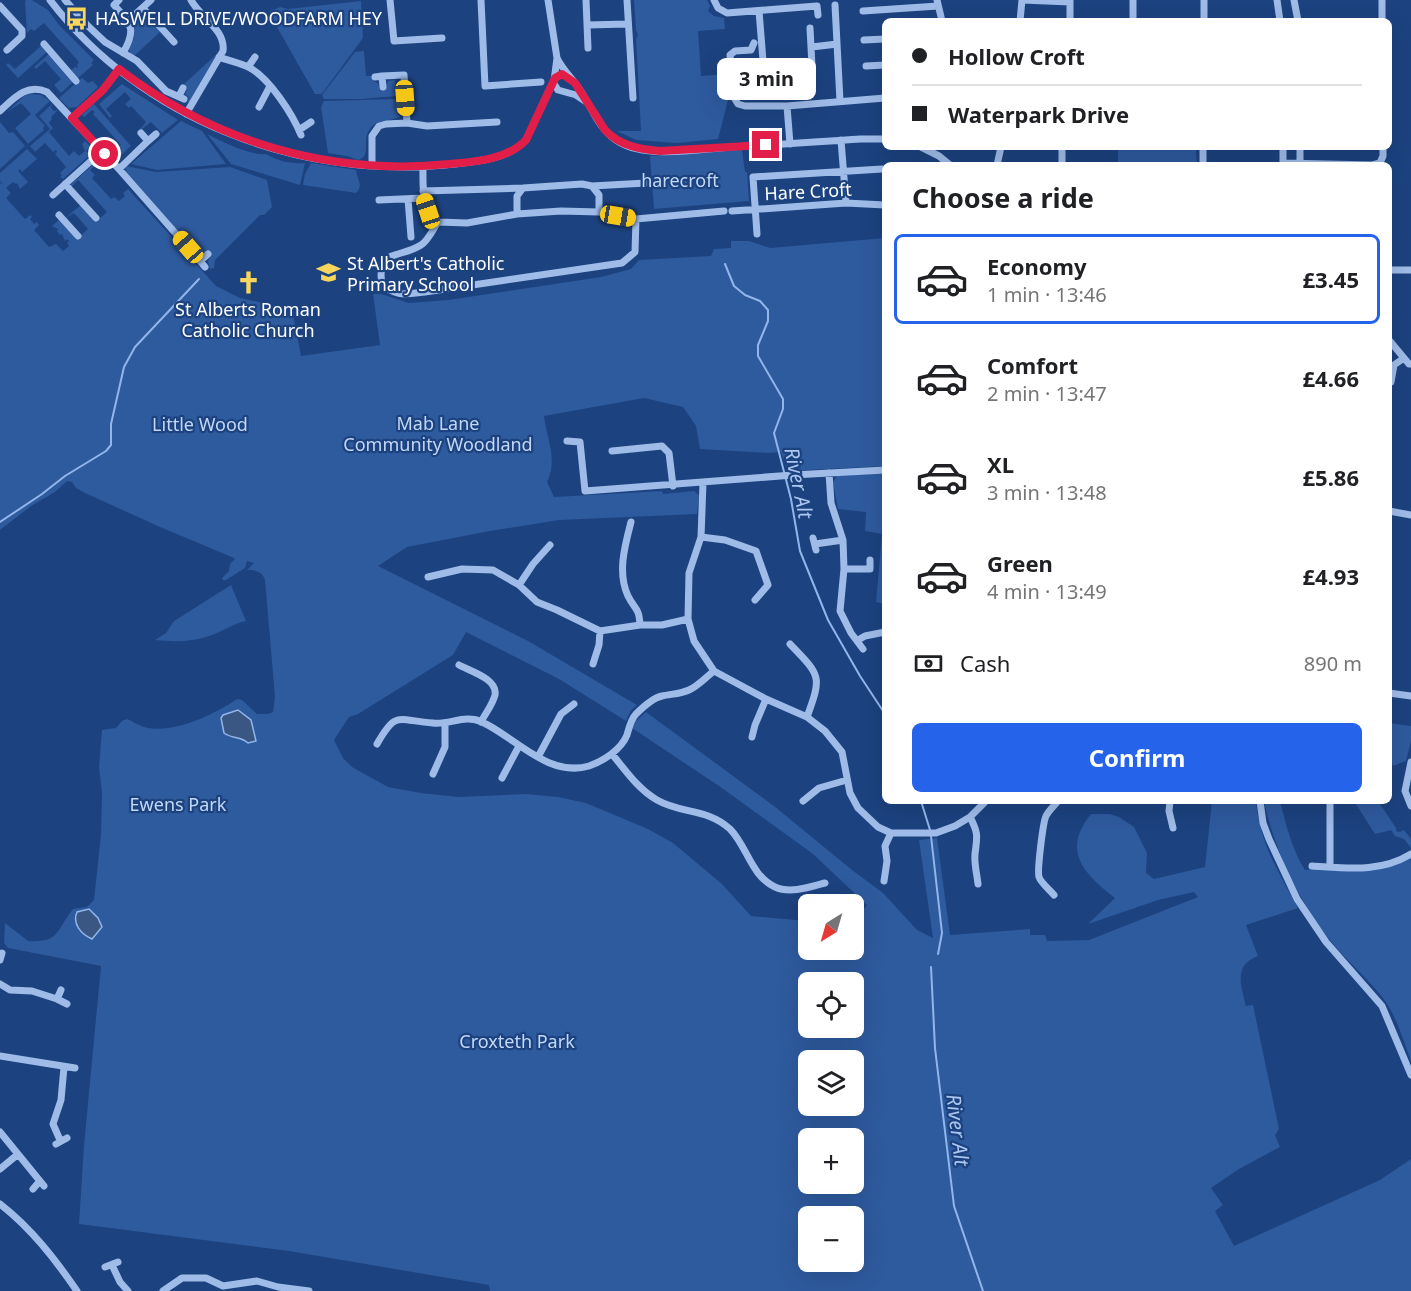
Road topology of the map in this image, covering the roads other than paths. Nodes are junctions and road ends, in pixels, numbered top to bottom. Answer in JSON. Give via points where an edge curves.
{"nodes":[{"id":1,"x":50,"y":0,"type":"edge"},
{"id":2,"x":65,"y":0,"type":"edge"},
{"id":3,"x":119,"y":0,"type":"edge"},
{"id":4,"x":151,"y":0,"type":"edge"},
{"id":5,"x":191,"y":0,"type":"edge"},
{"id":6,"x":390,"y":0,"type":"edge"},
{"id":7,"x":481,"y":0,"type":"edge"},
{"id":8,"x":548,"y":0,"type":"edge"},
{"id":9,"x":586,"y":0,"type":"edge"},
{"id":10,"x":627,"y":0,"type":"edge"},
{"id":11,"x":714,"y":0,"type":"edge"},
{"id":12,"x":1022,"y":0,"type":"edge"},
{"id":13,"x":1133,"y":0,"type":"edge"},
{"id":14,"x":1204,"y":0,"type":"edge"},
{"id":15,"x":1277,"y":0,"type":"edge"},
{"id":16,"x":1294,"y":0,"type":"edge"},
{"id":17,"x":1382,"y":0,"type":"edge"},
{"id":18,"x":1070,"y":1,"type":"edge"},
{"id":19,"x":938,"y":3,"type":"edge"},
{"id":20,"x":2,"y":4,"type":"edge"},
{"id":21,"x":835,"y":5,"type":"dead end"},
{"id":22,"x":143,"y":8,"type":"junction"},
{"id":23,"x":759,"y":11,"type":"junction"},
{"id":24,"x":862,"y":11,"type":"dead end"},
{"id":25,"x":818,"y":15,"type":"dead end"},
{"id":26,"x":941,"y":18,"type":"edge"},
{"id":27,"x":1020,"y":18,"type":"edge"},
{"id":28,"x":1070,"y":18,"type":"edge"},
{"id":29,"x":1133,"y":18,"type":"edge"},
{"id":30,"x":1204,"y":18,"type":"edge"},
{"id":31,"x":1280,"y":18,"type":"edge"},
{"id":32,"x":1297,"y":18,"type":"edge"},
{"id":33,"x":1382,"y":18,"type":"edge"},
{"id":34,"x":128,"y":21,"type":"junction"},
{"id":35,"x":628,"y":24,"type":"junction"},
{"id":36,"x":587,"y":25,"type":"junction"},
{"id":37,"x":810,"y":28,"type":"dead end"},
{"id":38,"x":7,"y":37,"type":"dead end"},
{"id":39,"x":442,"y":38,"type":"dead end"},
{"id":40,"x":882,"y":39,"type":"edge"},
{"id":41,"x":864,"y":40,"type":"dead end"},
{"id":42,"x":175,"y":42,"type":"dead end"},
{"id":43,"x":13,"y":44,"type":"junction"},
{"id":44,"x":44,"y":44,"type":"dead end"},
{"id":45,"x":837,"y":44,"type":"junction"},
{"id":46,"x":762,"y":46,"type":"junction"},
{"id":47,"x":812,"y":47,"type":"junction"},
{"id":48,"x":588,"y":48,"type":"dead end"},
{"id":49,"x":7,"y":50,"type":"dead end"},
{"id":50,"x":123,"y":53,"type":"junction"},
{"id":51,"x":219,"y":57,"type":"junction"},
{"id":52,"x":255,"y":57,"type":"dead end"},
{"id":53,"x":557,"y":58,"type":"junction"},
{"id":54,"x":882,"y":65,"type":"edge"},
{"id":55,"x":813,"y":66,"type":"dead end"},
{"id":56,"x":866,"y":66,"type":"dead end"},
{"id":57,"x":248,"y":67,"type":"junction"},
{"id":58,"x":119,"y":69,"type":"junction"},
{"id":59,"x":764,"y":73,"type":"dead end"},
{"id":60,"x":569,"y":78,"type":"junction"},
{"id":61,"x":76,"y":81,"type":"dead end"},
{"id":62,"x":541,"y":82,"type":"dead end"},
{"id":63,"x":554,"y":82,"type":"junction"},
{"id":64,"x":270,"y":86,"type":"junction"},
{"id":65,"x":383,"y":87,"type":"dead end"},
{"id":66,"x":183,"y":88,"type":"dead end"},
{"id":67,"x":563,"y":91,"type":"junction"},
{"id":68,"x":633,"y":98,"type":"dead end"},
{"id":69,"x":882,"y":98,"type":"edge"},
{"id":70,"x":840,"y":101,"type":"junction"},
{"id":71,"x":545,"y":102,"type":"junction"},
{"id":72,"x":587,"y":103,"type":"junction"},
{"id":73,"x":788,"y":106,"type":"junction"},
{"id":74,"x":259,"y":107,"type":"dead end"},
{"id":75,"x":1,"y":108,"type":"edge"},
{"id":76,"x":186,"y":114,"type":"junction"},
{"id":77,"x":72,"y":118,"type":"junction"},
{"id":78,"x":311,"y":122,"type":"dead end"},
{"id":79,"x":497,"y":122,"type":"dead end"},
{"id":80,"x":407,"y":123,"type":"junction"},
{"id":81,"x":141,"y":132,"type":"dead end"},
{"id":82,"x":156,"y":134,"type":"dead end"},
{"id":83,"x":882,"y":139,"type":"edge"},
{"id":84,"x":841,"y":140,"type":"junction"},
{"id":85,"x":148,"y":141,"type":"junction"},
{"id":86,"x":790,"y":144,"type":"junction"},
{"id":87,"x":928,"y":150,"type":"edge"},
{"id":88,"x":102,"y":151,"type":"junction"},
{"id":89,"x":946,"y":162,"type":"edge"},
{"id":90,"x":372,"y":166,"type":"junction"},
{"id":91,"x":423,"y":167,"type":"junction"},
{"id":92,"x":119,"y":169,"type":"junction"},
{"id":93,"x":882,"y":169,"type":"dead end"},
{"id":94,"x":844,"y":172,"type":"junction"},
{"id":95,"x":646,"y":183,"type":"dead end"},
{"id":96,"x":64,"y":184,"type":"junction"},
{"id":97,"x":592,"y":186,"type":"junction"},
{"id":98,"x":523,"y":188,"type":"junction"},
{"id":99,"x":423,"y":194,"type":"junction"},
{"id":100,"x":53,"y":195,"type":"dead end"},
{"id":101,"x":408,"y":199,"type":"junction"},
{"id":102,"x":379,"y":200,"type":"dead end"},
{"id":103,"x":846,"y":203,"type":"junction"},
{"id":104,"x":882,"y":205,"type":"edge"},
{"id":105,"x":755,"y":209,"type":"junction"},
{"id":106,"x":599,"y":212,"type":"junction"},
{"id":107,"x":517,"y":214,"type":"junction"},
{"id":108,"x":59,"y":215,"type":"dead end"},
{"id":109,"x":96,"y":218,"type":"dead end"},
{"id":110,"x":636,"y":219,"type":"junction"},
{"id":111,"x":438,"y":222,"type":"junction"},
{"id":112,"x":757,"y":234,"type":"dead end"},
{"id":113,"x":78,"y":236,"type":"dead end"},
{"id":114,"x":411,"y":237,"type":"dead end"},
{"id":115,"x":208,"y":254,"type":"dead end"},
{"id":116,"x":1392,"y":270,"type":"edge"},
{"id":117,"x":1411,"y":270,"type":"edge"},
{"id":118,"x":1392,"y":343,"type":"edge"},
{"id":119,"x":1408,"y":362,"type":"edge"},
{"id":120,"x":1392,"y":376,"type":"edge"},
{"id":121,"x":567,"y":441,"type":"dead end"},
{"id":122,"x":612,"y":451,"type":"dead end"},
{"id":123,"x":882,"y":470,"type":"edge"},
{"id":124,"x":829,"y":473,"type":"junction"},
{"id":125,"x":703,"y":483,"type":"junction"},
{"id":126,"x":673,"y":486,"type":"junction"},
{"id":127,"x":1392,"y":512,"type":"edge"},
{"id":128,"x":1411,"y":515,"type":"edge"},
{"id":129,"x":631,"y":522,"type":"dead end"},
{"id":130,"x":701,"y":537,"type":"junction"},
{"id":131,"x":843,"y":540,"type":"junction"},
{"id":132,"x":815,"y":544,"type":"dead end"},
{"id":133,"x":550,"y":545,"type":"dead end"},
{"id":134,"x":870,"y":560,"type":"dead end"},
{"id":135,"x":844,"y":569,"type":"junction"},
{"id":136,"x":428,"y":577,"type":"dead end"},
{"id":137,"x":519,"y":585,"type":"junction"},
{"id":138,"x":755,"y":600,"type":"dead end"},
{"id":139,"x":688,"y":619,"type":"junction"},
{"id":140,"x":640,"y":625,"type":"junction"},
{"id":141,"x":600,"y":631,"type":"junction"},
{"id":142,"x":882,"y":633,"type":"edge"},
{"id":143,"x":858,"y":640,"type":"junction"},
{"id":144,"x":790,"y":644,"type":"dead end"},
{"id":145,"x":863,"y":649,"type":"dead end"},
{"id":146,"x":592,"y":664,"type":"dead end"},
{"id":147,"x":459,"y":666,"type":"dead end"},
{"id":148,"x":714,"y":671,"type":"junction"},
{"id":149,"x":1392,"y":693,"type":"edge"},
{"id":150,"x":1411,"y":696,"type":"edge"},
{"id":151,"x":766,"y":699,"type":"junction"},
{"id":152,"x":574,"y":704,"type":"dead end"},
{"id":153,"x":807,"y":717,"type":"junction"},
{"id":154,"x":481,"y":722,"type":"junction"},
{"id":155,"x":444,"y":724,"type":"junction"},
{"id":156,"x":752,"y":737,"type":"dead end"},
{"id":157,"x":377,"y":744,"type":"dead end"},
{"id":158,"x":519,"y":746,"type":"junction"},
{"id":159,"x":612,"y":754,"type":"junction"},
{"id":160,"x":538,"y":757,"type":"junction"},
{"id":161,"x":1411,"y":762,"type":"edge"},
{"id":162,"x":433,"y":774,"type":"dead end"},
{"id":163,"x":502,"y":778,"type":"dead end"},
{"id":164,"x":847,"y":780,"type":"junction"},
{"id":165,"x":803,"y":801,"type":"dead end"},
{"id":166,"x":983,"y":804,"type":"edge"},
{"id":167,"x":1055,"y":804,"type":"edge"},
{"id":168,"x":1170,"y":804,"type":"edge"},
{"id":169,"x":1260,"y":804,"type":"edge"},
{"id":170,"x":1330,"y":804,"type":"edge"},
{"id":171,"x":1411,"y":806,"type":"edge"},
{"id":172,"x":969,"y":817,"type":"junction"},
{"id":173,"x":1173,"y":828,"type":"dead end"},
{"id":174,"x":891,"y":833,"type":"junction"},
{"id":175,"x":1411,"y":854,"type":"edge"},
{"id":176,"x":1312,"y":866,"type":"dead end"},
{"id":177,"x":1330,"y":867,"type":"junction"},
{"id":178,"x":884,"y":881,"type":"dead end"},
{"id":179,"x":825,"y":883,"type":"dead end"},
{"id":180,"x":978,"y":884,"type":"dead end"},
{"id":181,"x":1054,"y":895,"type":"dead end"},
{"id":182,"x":0,"y":984,"type":"edge"},
{"id":183,"x":61,"y":990,"type":"dead end"},
{"id":184,"x":57,"y":999,"type":"junction"},
{"id":185,"x":67,"y":1004,"type":"dead end"},
{"id":186,"x":0,"y":1056,"type":"edge"},
{"id":187,"x":64,"y":1067,"type":"junction"},
{"id":188,"x":75,"y":1068,"type":"dead end"},
{"id":189,"x":1411,"y":1074,"type":"edge"},
{"id":190,"x":0,"y":1132,"type":"edge"},
{"id":191,"x":61,"y":1141,"type":"dead end"},
{"id":192,"x":17,"y":1155,"type":"junction"},
{"id":193,"x":0,"y":1169,"type":"edge"},
{"id":194,"x":33,"y":1189,"type":"dead end"},
{"id":195,"x":0,"y":1204,"type":"edge"},
{"id":196,"x":112,"y":1265,"type":"dead end"},
{"id":197,"x":223,"y":1288,"type":"edge"},
{"id":198,"x":77,"y":1291,"type":"edge"},
{"id":199,"x":128,"y":1291,"type":"edge"},
{"id":200,"x":163,"y":1291,"type":"edge"},
{"id":201,"x":309,"y":1291,"type":"edge"}],
"edges":[{"from":1,"to":58,"type":"street"},
{"from":2,"to":50,"type":"street","via":[[99,37]]},
{"from":3,"to":34,"type":"street","via":[[114,4]]},
{"from":4,"to":22,"type":"street"},
{"from":5,"to":51,"type":"street","via":[[222,39]]},
{"from":6,"to":39,"type":"street","via":[[394,41]]},
{"from":7,"to":62,"type":"street","via":[[485,86]]},
{"from":8,"to":53,"type":"street"},
{"from":9,"to":36,"type":"street"},
{"from":10,"to":35,"type":"street"},
{"from":11,"to":23,"type":"street","via":[[727,13]]},
{"from":12,"to":18,"type":"street"},
{"from":12,"to":27,"type":"street"},
{"from":13,"to":29,"type":"street"},
{"from":14,"to":30,"type":"street"},
{"from":15,"to":31,"type":"street"},
{"from":16,"to":32,"type":"street"},
{"from":17,"to":33,"type":"street"},
{"from":18,"to":28,"type":"street"},
{"from":19,"to":24,"type":"street"},
{"from":19,"to":26,"type":"street"},
{"from":20,"to":43,"type":"street","via":[[22,30],[22,36]]},
{"from":21,"to":45,"type":"street"},
{"from":22,"to":34,"type":"street"},
{"from":22,"to":42,"type":"street"},
{"from":23,"to":25,"type":"street","via":[[817,6]]},
{"from":23,"to":46,"type":"street"},
{"from":34,"to":50,"type":"street","via":[[131,37]]},
{"from":35,"to":36,"type":"street"},
{"from":35,"to":68,"type":"street"},
{"from":36,"to":48,"type":"street"},
{"from":37,"to":47,"type":"street"},
{"from":38,"to":43,"type":"street"},
{"from":40,"to":41,"type":"street"},
{"from":43,"to":49,"type":"street"},
{"from":44,"to":61,"type":"street"},
{"from":45,"to":47,"type":"street"},
{"from":45,"to":70,"type":"street"},
{"from":46,"to":59,"type":"street"},
{"from":46,"to":73,"type":"street","via":[[754,45],[751,50],[730,55],[734,96],[738,104],[745,106]]},
{"from":47,"to":55,"type":"street"},
{"from":50,"to":66,"type":"street","via":[[137,61],[166,91],[181,98]]},
{"from":51,"to":57,"type":"street"},
{"from":51,"to":76,"type":"street"},
{"from":52,"to":57,"type":"street"},
{"from":53,"to":60,"type":"street"},
{"from":53,"to":63,"type":"street"},
{"from":54,"to":56,"type":"street"},
{"from":57,"to":64,"type":"street"},
{"from":58,"to":76,"type":"street"},
{"from":58,"to":77,"type":"street"},
{"from":60,"to":63,"type":"street","via":[[560,75]]},
{"from":60,"to":67,"type":"street","via":[[570,87]]},
{"from":60,"to":72,"type":"street"},
{"from":63,"to":67,"type":"street"},
{"from":63,"to":71,"type":"street"},
{"from":64,"to":74,"type":"street"},
{"from":64,"to":78,"type":"street","via":[[300,132]]},
{"from":65,"to":80,"type":"street","via":[[378,77],[404,75]]},
{"from":67,"to":71,"type":"street"},
{"from":67,"to":72,"type":"street"},
{"from":69,"to":70,"type":"street"},
{"from":70,"to":73,"type":"street"},
{"from":71,"to":91,"type":"street","via":[[519,147],[476,161]]},
{"from":72,"to":86,"type":"street","via":[[611,136],[624,145],[646,150]]},
{"from":73,"to":86,"type":"street"},
{"from":75,"to":77,"type":"street","via":[[34,88],[47,92]]},
{"from":76,"to":90,"type":"street","via":[[233,136],[278,150]]},
{"from":77,"to":88,"type":"street"},
{"from":79,"to":80,"type":"street","via":[[427,126]]},
{"from":80,"to":90,"type":"street","via":[[386,124],[374,131],[370,141]]},
{"from":81,"to":85,"type":"street"},
{"from":82,"to":85,"type":"street"},
{"from":83,"to":84,"type":"street"},
{"from":84,"to":86,"type":"street"},
{"from":84,"to":94,"type":"street"},
{"from":85,"to":92,"type":"street"},
{"from":87,"to":89,"type":"street"},
{"from":88,"to":92,"type":"street"},
{"from":88,"to":96,"type":"street"},
{"from":90,"to":91,"type":"street"},
{"from":91,"to":99,"type":"street"},
{"from":92,"to":115,"type":"street","via":[[203,264]]},
{"from":93,"to":94,"type":"street","name":"Hare Croft"},
{"from":94,"to":103,"type":"street"},
{"from":94,"to":105,"type":"street","name":"Hare Croft","via":[[753,177]]},
{"from":95,"to":97,"type":"street"},
{"from":96,"to":100,"type":"street"},
{"from":96,"to":109,"type":"street"},
{"from":97,"to":98,"type":"street"},
{"from":97,"to":106,"type":"street","via":[[599,195]]},
{"from":98,"to":99,"type":"street"},
{"from":98,"to":107,"type":"street","via":[[517,196]]},
{"from":99,"to":101,"type":"street"},
{"from":99,"to":111,"type":"street","via":[[428,211]]},
{"from":101,"to":102,"type":"street"},
{"from":101,"to":114,"type":"street"},
{"from":103,"to":104,"type":"street","name":"Hare Croft"},
{"from":103,"to":105,"type":"street","name":"Hare Croft"},
{"from":105,"to":110,"type":"street","name":"Hare Croft"},
{"from":105,"to":112,"type":"street"},
{"from":106,"to":107,"type":"street","name":"Hare Croft"},
{"from":106,"to":110,"type":"street","name":"Hare Croft"},
{"from":107,"to":111,"type":"street","name":"Hare Croft","via":[[466,223]]},
{"from":108,"to":113,"type":"street"},
{"from":110,"to":111,"type":"street","via":[[635,252],[622,263],[411,294],[399,295],[382,285],[383,262],[391,255],[424,244]]},
{"from":116,"to":117,"type":"street"},
{"from":118,"to":119,"type":"street"},
{"from":119,"to":120,"type":"street","via":[[1394,365]]},
{"from":121,"to":126,"type":"street","via":[[580,442],[585,491]]},
{"from":122,"to":126,"type":"street","via":[[662,447],[669,453]]},
{"from":123,"to":124,"type":"street"},
{"from":124,"to":125,"type":"street"},
{"from":124,"to":131,"type":"street","via":[[831,503]]},
{"from":125,"to":126,"type":"street"},
{"from":125,"to":130,"type":"street"},
{"from":127,"to":128,"type":"street"},
{"from":129,"to":140,"type":"street","via":[[622,576],[628,596],[639,612]]},
{"from":130,"to":138,"type":"street","via":[[725,540],[756,551],[768,585]]},
{"from":130,"to":139,"type":"street","via":[[689,573]]},
{"from":131,"to":132,"type":"street"},
{"from":131,"to":135,"type":"street"},
{"from":133,"to":137,"type":"street"},
{"from":134,"to":135,"type":"street","via":[[870,569]]},
{"from":135,"to":143,"type":"street","via":[[840,611]]},
{"from":136,"to":137,"type":"street","via":[[462,568],[493,570]]},
{"from":137,"to":141,"type":"street","via":[[537,602]]},
{"from":139,"to":140,"type":"street"},
{"from":139,"to":148,"type":"street","via":[[694,641]]},
{"from":140,"to":141,"type":"street"},
{"from":141,"to":146,"type":"street"},
{"from":142,"to":143,"type":"street"},
{"from":143,"to":145,"type":"street"},
{"from":144,"to":153,"type":"street","via":[[815,674],[818,687]]},
{"from":147,"to":154,"type":"street","via":[[488,680],[494,688],[495,695]]},
{"from":148,"to":151,"type":"street"},
{"from":148,"to":159,"type":"street","via":[[688,691],[658,697],[640,710]]},
{"from":149,"to":150,"type":"street"},
{"from":151,"to":153,"type":"street"},
{"from":151,"to":156,"type":"street"},
{"from":152,"to":160,"type":"street","via":[[561,714]]},
{"from":153,"to":164,"type":"street","via":[[842,752]]},
{"from":154,"to":155,"type":"street","via":[[466,718]]},
{"from":154,"to":158,"type":"street"},
{"from":155,"to":157,"type":"street","via":[[402,718],[388,725]]},
{"from":155,"to":162,"type":"street","via":[[445,747]]},
{"from":158,"to":160,"type":"street"},
{"from":158,"to":163,"type":"street"},
{"from":159,"to":160,"type":"street","via":[[588,766],[562,767]]},
{"from":159,"to":179,"type":"street","via":[[637,785],[659,801],[711,816],[729,829],[762,877],[775,887],[800,890]]},
{"from":161,"to":171,"type":"street","via":[[1405,791]]},
{"from":164,"to":165,"type":"street","via":[[819,788]]},
{"from":164,"to":174,"type":"street","via":[[850,793],[866,818]]},
{"from":166,"to":172,"type":"street"},
{"from":167,"to":181,"type":"street","via":[[1043,825],[1037,865],[1039,877]]},
{"from":168,"to":173,"type":"street"},
{"from":169,"to":189,"type":"street","via":[[1269,839],[1297,898],[1326,942],[1382,1006]]},
{"from":170,"to":177,"type":"street"},
{"from":172,"to":174,"type":"street","via":[[934,833]]},
{"from":172,"to":180,"type":"street","via":[[978,841]]},
{"from":174,"to":178,"type":"street","via":[[885,846]]},
{"from":175,"to":177,"type":"street","via":[[1398,862],[1369,868]]},
{"from":176,"to":177,"type":"street"},
{"from":182,"to":184,"type":"street","via":[[10,990],[32,991]]},
{"from":183,"to":184,"type":"street"},
{"from":184,"to":185,"type":"street"},
{"from":186,"to":187,"type":"street"},
{"from":187,"to":188,"type":"street"},
{"from":187,"to":191,"type":"street","via":[[61,1100],[53,1124]]},
{"from":190,"to":192,"type":"street"},
{"from":192,"to":193,"type":"street"},
{"from":192,"to":194,"type":"street","via":[[41,1184]]},
{"from":195,"to":198,"type":"street","via":[[52,1255]]},
{"from":196,"to":199,"type":"street"},
{"from":197,"to":200,"type":"street","via":[[206,1278],[182,1278]]},
{"from":197,"to":201,"type":"street","via":[[257,1281]]}]}
